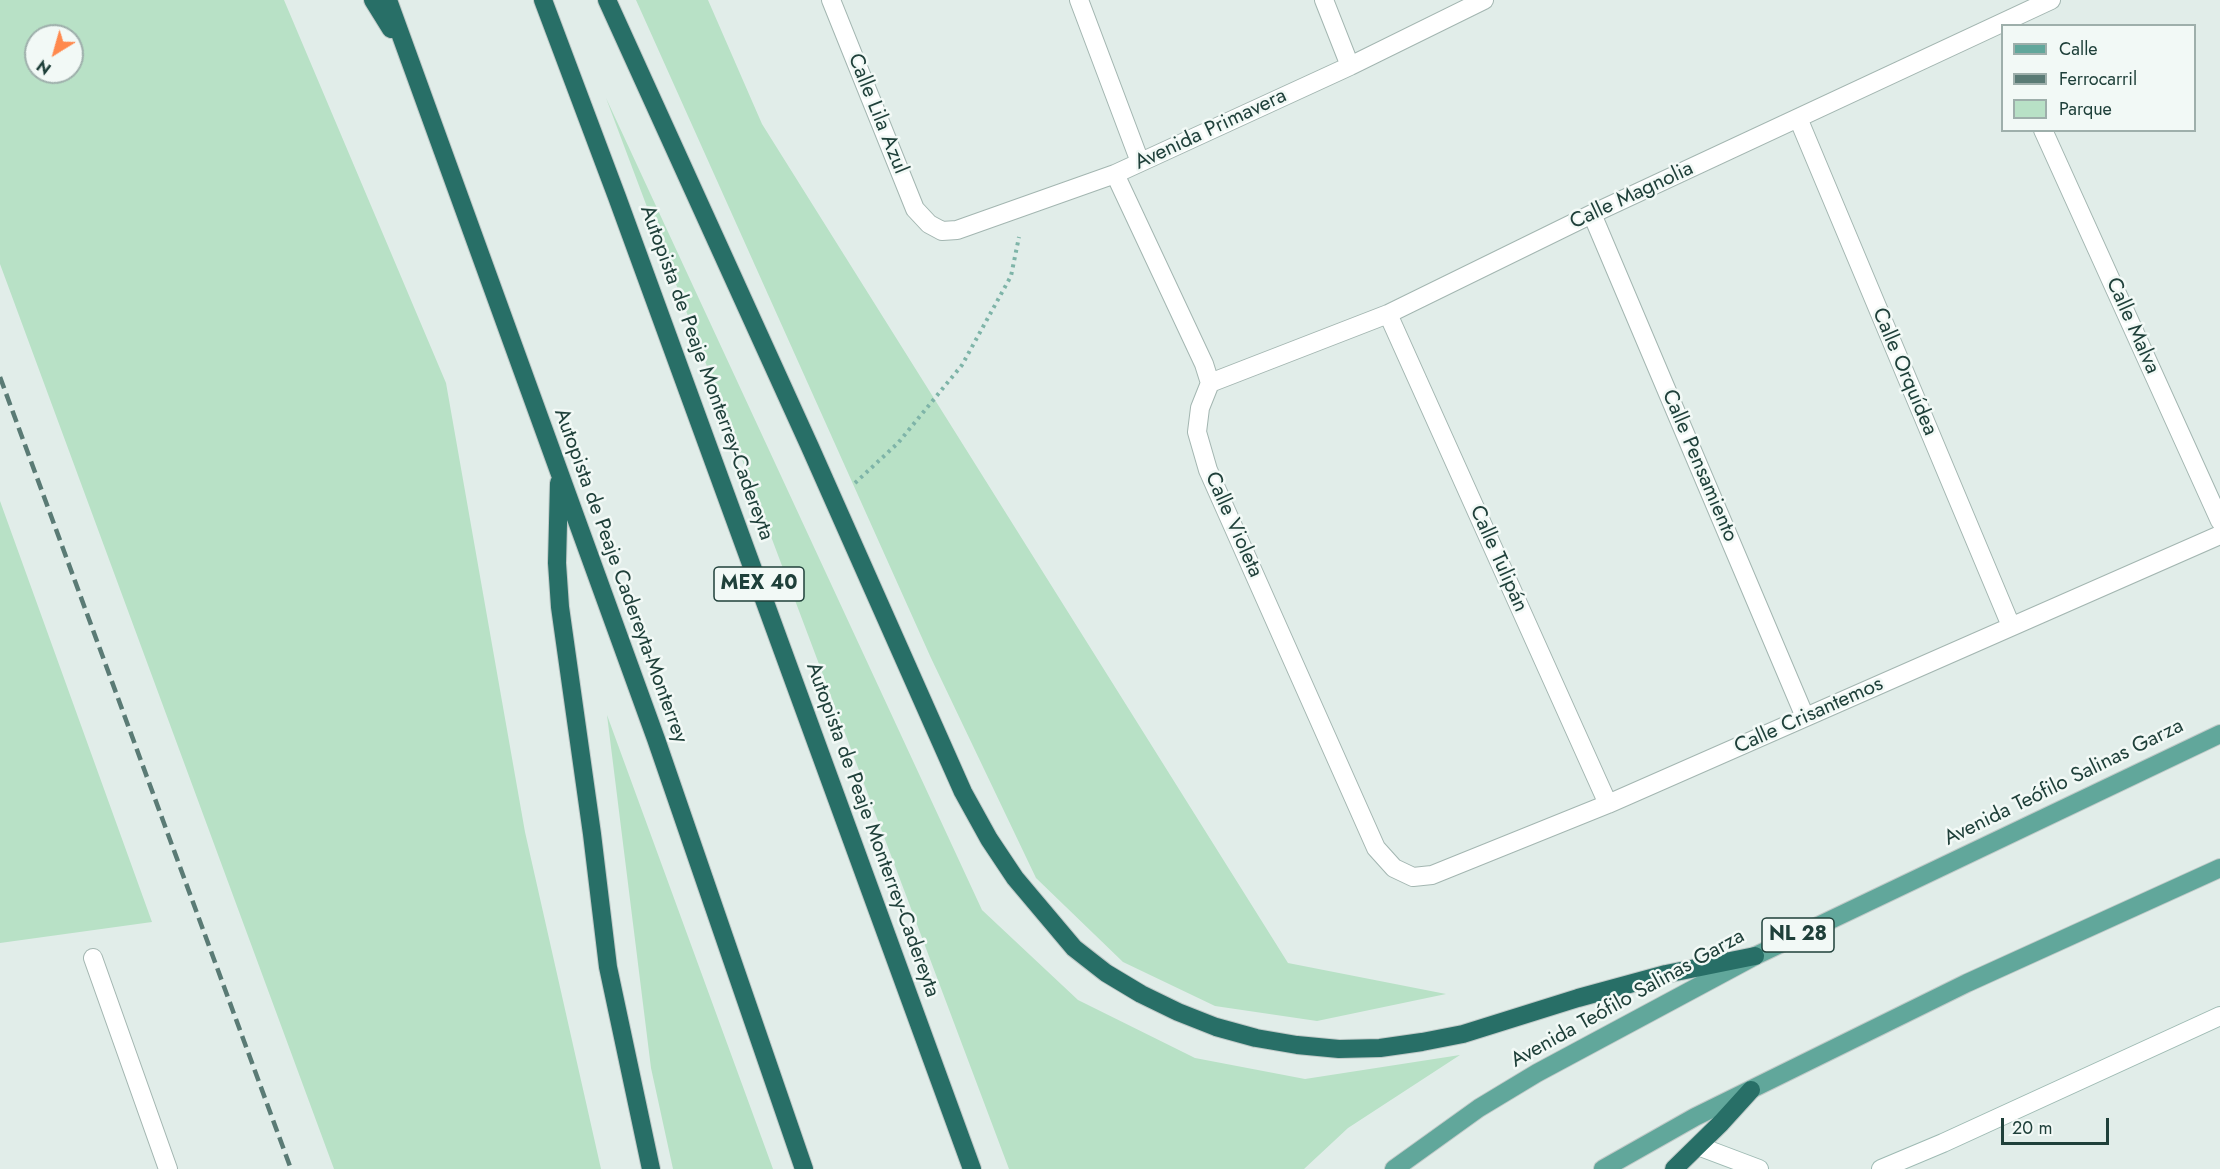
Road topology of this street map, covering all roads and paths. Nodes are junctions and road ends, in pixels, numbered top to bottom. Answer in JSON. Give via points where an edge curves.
{"nodes":[{"id":1,"x":373,"y":0,"type":"edge"},
{"id":2,"x":388,"y":0,"type":"edge"},
{"id":3,"x":543,"y":0,"type":"edge"},
{"id":4,"x":607,"y":0,"type":"edge"},
{"id":5,"x":831,"y":0,"type":"edge"},
{"id":6,"x":1078,"y":0,"type":"edge"},
{"id":7,"x":1324,"y":0,"type":"edge"},
{"id":8,"x":1484,"y":0,"type":"edge"},
{"id":9,"x":2051,"y":0,"type":"edge"},
{"id":10,"x":2013,"y":24,"type":"edge"},
{"id":11,"x":1999,"y":33,"type":"edge"},
{"id":12,"x":410,"y":58,"type":"junction"},
{"id":13,"x":1350,"y":66,"type":"junction"},
{"id":14,"x":1798,"y":118,"type":"junction"},
{"id":15,"x":2044,"y":132,"type":"edge"},
{"id":16,"x":1140,"y":162,"type":"junction"},
{"id":17,"x":1115,"y":174,"type":"junction"},
{"id":18,"x":1025,"y":206,"type":"junction"},
{"id":19,"x":1592,"y":214,"type":"junction"},
{"id":20,"x":928,"y":224,"type":"joint"},
{"id":21,"x":1388,"y":314,"type":"junction"},
{"id":22,"x":1210,"y":383,"type":"junction"},
{"id":23,"x":559,"y":475,"type":"junction"},
{"id":24,"x":834,"y":502,"type":"junction"},
{"id":25,"x":2220,"y":521,"type":"edge"},
{"id":26,"x":2220,"y":536,"type":"edge"},
{"id":27,"x":2011,"y":626,"type":"junction"},
{"id":28,"x":1805,"y":717,"type":"junction"},
{"id":29,"x":2220,"y":734,"type":"edge"},
{"id":30,"x":1608,"y":804,"type":"junction"},
{"id":31,"x":1394,"y":868,"type":"joint"},
{"id":32,"x":2220,"y":868,"type":"edge"},
{"id":33,"x":1755,"y":956,"type":"junction"},
{"id":34,"x":93,"y":958,"type":"dead end"},
{"id":35,"x":2220,"y":1016,"type":"edge"},
{"id":36,"x":1751,"y":1090,"type":"junction"},
{"id":37,"x":1698,"y":1146,"type":"junction"},
{"id":38,"x":1888,"y":1167,"type":"edge"},
{"id":39,"x":168,"y":1169,"type":"edge"},
{"id":40,"x":651,"y":1169,"type":"edge"},
{"id":41,"x":804,"y":1169,"type":"edge"},
{"id":42,"x":972,"y":1169,"type":"edge"},
{"id":43,"x":1394,"y":1169,"type":"edge"},
{"id":44,"x":1603,"y":1169,"type":"edge"},
{"id":45,"x":1674,"y":1169,"type":"edge"},
{"id":46,"x":1759,"y":1169,"type":"edge"}],
"edges":[{"from":1,"to":12,"type":"highway"},
{"from":2,"to":12,"type":"highway","name":"Autopista de Peaje Cadereyta-Monterrey"},
{"from":3,"to":42,"type":"highway","name":"Autopista de Peaje Monterrey-Cadereyta","number":"MEX 40"},
{"from":4,"to":24,"type":"highway"},
{"from":5,"to":20,"type":"street","name":"Calle Lila Azul","via":[[915,209]]},
{"from":6,"to":16,"type":"street"},
{"from":7,"to":13,"type":"street"},
{"from":8,"to":13,"type":"street","name":"Avenida Primavera"},
{"from":9,"to":10,"type":"street","name":"Calle Magnolia"},
{"from":11,"to":14,"type":"street","name":"Calle Magnolia"},
{"from":12,"to":23,"type":"highway","name":"Autopista de Peaje Cadereyta-Monterrey"},
{"from":13,"to":16,"type":"street","name":"Avenida Primavera"},
{"from":14,"to":19,"type":"street","name":"Calle Magnolia"},
{"from":14,"to":27,"type":"street","name":"Calle Orquídea"},
{"from":15,"to":25,"type":"street","name":"Calle Malva"},
{"from":16,"to":17,"type":"street","name":"Avenida Primavera"},
{"from":17,"to":18,"type":"street","name":"Avenida Primavera"},
{"from":17,"to":22,"type":"street"},
{"from":18,"to":20,"type":"street","name":"Avenida Primavera","via":[[957,230],[942,231]]},
{"from":18,"to":24,"type":"path","via":[[1011,276],[962,365],[898,443]]},
{"from":19,"to":21,"type":"street","name":"Calle Magnolia"},
{"from":19,"to":28,"type":"street","name":"Calle Pensamiento"},
{"from":21,"to":22,"type":"street","name":"Calle Magnolia"},
{"from":21,"to":30,"type":"street","name":"Calle Tulipán"},
{"from":22,"to":31,"type":"street","name":"Calle Violeta","via":[[1200,408],[1197,432],[1208,470],[1376,848]]},
{"from":23,"to":40,"type":"highway","via":[[560,607],[608,967]]},
{"from":23,"to":41,"type":"highway","name":"Autopista de Peaje Cadereyta-Monterrey","via":[[656,739]]},
{"from":24,"to":33,"type":"highway","via":[[963,792],[1015,878],[1074,948],[1106,973],[1178,1012],[1256,1038],[1339,1049],[1380,1048],[1463,1034],[1666,974]]},
{"from":26,"to":27,"type":"street","name":"Calle Crisantemos"},
{"from":27,"to":28,"type":"street","name":"Calle Crisantemos"},
{"from":28,"to":30,"type":"street","name":"Calle Crisantemos"},
{"from":29,"to":33,"type":"main road","name":"Avenida Teófilo Salinas Garza","number":"NL 28"},
{"from":30,"to":31,"type":"street","name":"Calle Crisantemos","via":[[1432,875],[1413,877]]},
{"from":32,"to":36,"type":"main road","via":[[1967,983]]},
{"from":33,"to":43,"type":"main road","name":"Avenida Teófilo Salinas Garza","number":"NL 28","via":[[1537,1073],[1479,1108]]},
{"from":34,"to":39,"type":"street"},
{"from":35,"to":38,"type":"street"},
{"from":36,"to":37,"type":"highway"},
{"from":36,"to":44,"type":"main road"},
{"from":37,"to":45,"type":"highway"},
{"from":37,"to":46,"type":"street"}]}
